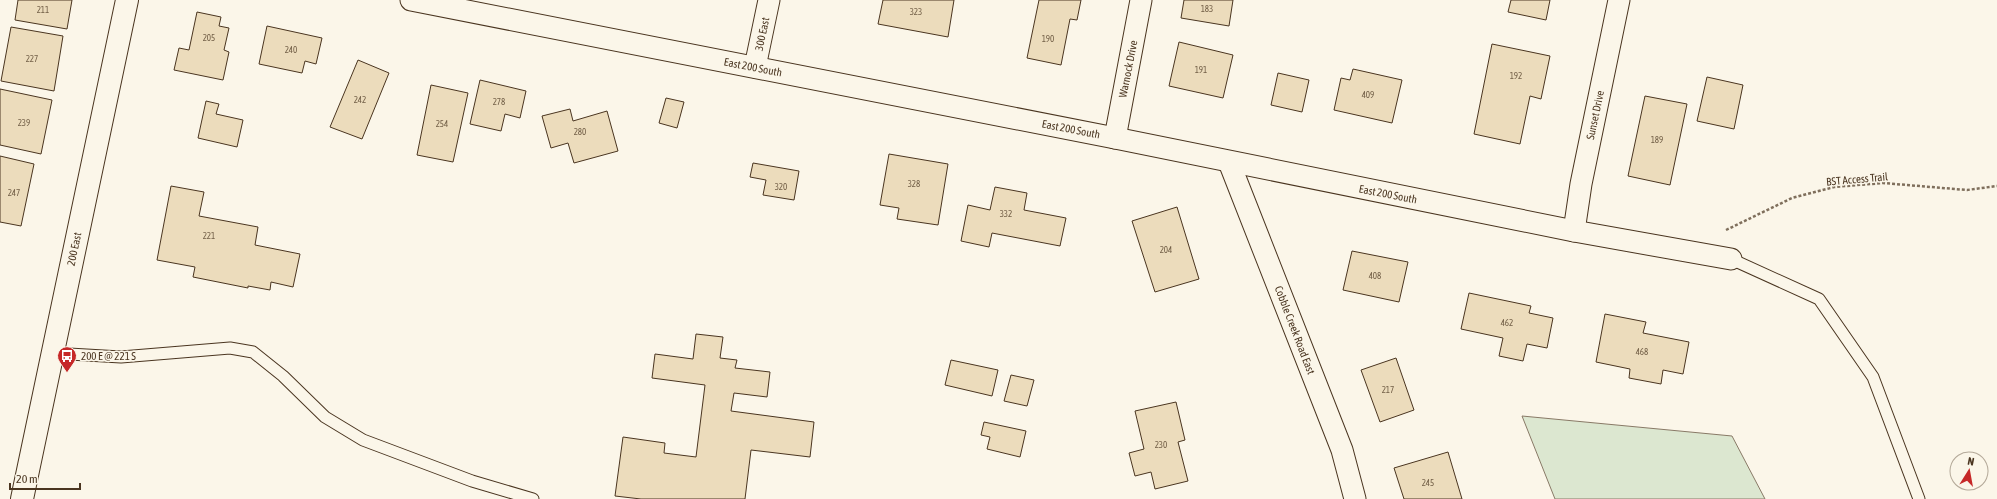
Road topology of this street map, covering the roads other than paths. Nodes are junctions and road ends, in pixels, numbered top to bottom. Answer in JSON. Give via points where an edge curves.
{"nodes":[{"id":1,"x":127,"y":0,"type":"edge"},
{"id":2,"x":411,"y":0,"type":"edge"},
{"id":3,"x":769,"y":0,"type":"edge"},
{"id":4,"x":1141,"y":0,"type":"edge"},
{"id":5,"x":1619,"y":0,"type":"edge"},
{"id":6,"x":755,"y":67,"type":"junction"},
{"id":7,"x":1115,"y":138,"type":"junction"},
{"id":8,"x":1229,"y":162,"type":"junction"},
{"id":9,"x":1574,"y":231,"type":"junction"},
{"id":10,"x":1731,"y":259,"type":"joint"},
{"id":11,"x":52,"y":353,"type":"junction"},
{"id":12,"x":22,"y":499,"type":"edge"},
{"id":13,"x":533,"y":499,"type":"edge"},
{"id":14,"x":1355,"y":499,"type":"edge"},
{"id":15,"x":1919,"y":499,"type":"edge"}],
"edges":[{"from":1,"to":11,"type":"main road","name":"200 East"},
{"from":2,"to":6,"type":"street","name":"East 200 South"},
{"from":3,"to":6,"type":"street","name":"300 East"},
{"from":4,"to":7,"type":"street","name":"Warnock Drive"},
{"from":5,"to":9,"type":"street","name":"Sunset Drive","via":[[1581,184]]},
{"from":6,"to":7,"type":"street","name":"East 200 South"},
{"from":7,"to":8,"type":"street","name":"East 200 South"},
{"from":8,"to":9,"type":"street","name":"East 200 South"},
{"from":8,"to":14,"type":"street","name":"Cobble Creek Road East","via":[[1342,450]]},
{"from":9,"to":10,"type":"street","name":"East 200 South"},
{"from":10,"to":15,"type":"lane","via":[[1819,299],[1873,376]]},
{"from":11,"to":12,"type":"main road","name":"200 East"},
{"from":11,"to":13,"type":"lane","via":[[121,357],[230,348],[253,352],[283,376],[325,418],[362,440]]}]}
